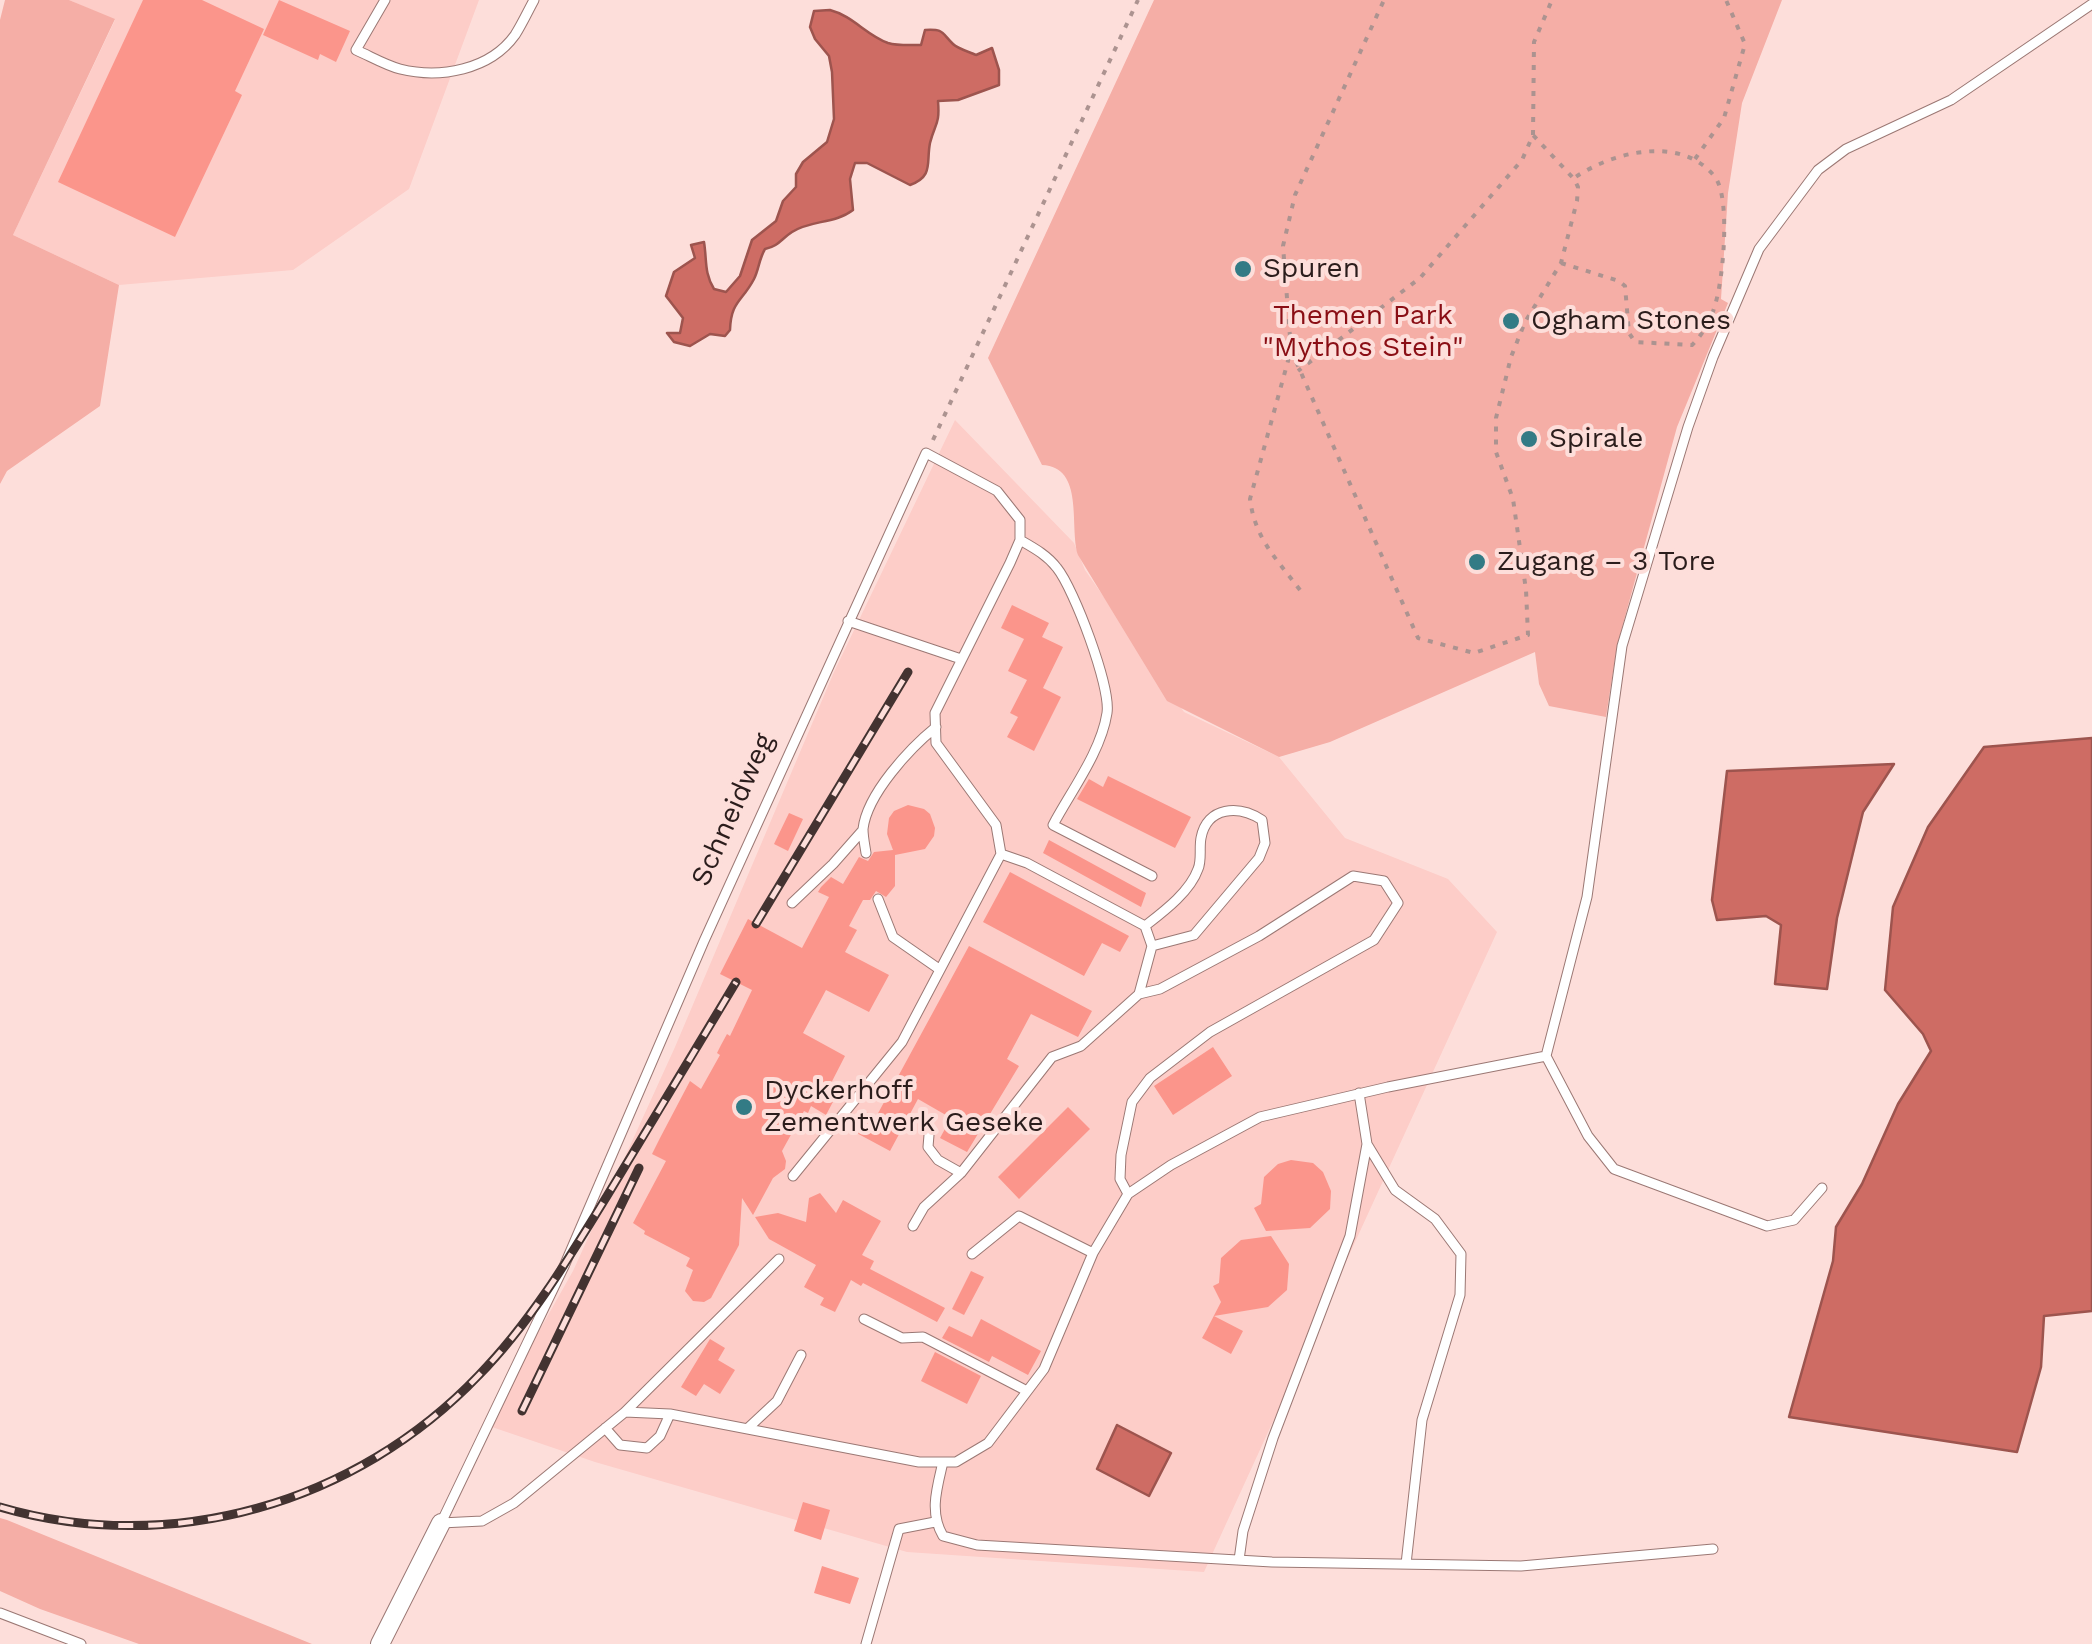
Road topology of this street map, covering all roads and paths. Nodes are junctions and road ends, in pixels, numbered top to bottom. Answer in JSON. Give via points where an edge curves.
{"nodes":[{"id":1,"x":386,"y":0,"type":"edge"},
{"id":2,"x":534,"y":0,"type":"edge"},
{"id":3,"x":1138,"y":0,"type":"edge"},
{"id":4,"x":1384,"y":0,"type":"edge"},
{"id":5,"x":1552,"y":0,"type":"edge"},
{"id":6,"x":1726,"y":0,"type":"edge"},
{"id":7,"x":2092,"y":4,"type":"edge"},
{"id":8,"x":1533,"y":135,"type":"junction"},
{"id":9,"x":1694,"y":160,"type":"junction"},
{"id":10,"x":1574,"y":179,"type":"junction"},
{"id":11,"x":1561,"y":263,"type":"junction"},
{"id":12,"x":1291,"y":350,"type":"junction"},
{"id":13,"x":1298,"y":372,"type":"junction"},
{"id":14,"x":926,"y":453,"type":"junction"},
{"id":15,"x":1020,"y":540,"type":"junction"},
{"id":16,"x":1300,"y":590,"type":"dead end"},
{"id":17,"x":848,"y":620,"type":"junction"},
{"id":18,"x":961,"y":659,"type":"junction"},
{"id":19,"x":936,"y":727,"type":"junction"},
{"id":20,"x":864,"y":830,"type":"junction"},
{"id":21,"x":866,"y":853,"type":"dead end"},
{"id":22,"x":1000,"y":854,"type":"junction"},
{"id":23,"x":1152,"y":876,"type":"dead end"},
{"id":24,"x":878,"y":900,"type":"dead end"},
{"id":25,"x":792,"y":903,"type":"dead end"},
{"id":26,"x":1145,"y":926,"type":"junction"},
{"id":27,"x":1152,"y":946,"type":"junction"},
{"id":28,"x":939,"y":968,"type":"junction"},
{"id":29,"x":1139,"y":994,"type":"junction"},
{"id":30,"x":1546,"y":1056,"type":"junction"},
{"id":31,"x":1359,"y":1094,"type":"junction"},
{"id":32,"x":929,"y":1135,"type":"dead end"},
{"id":33,"x":1367,"y":1144,"type":"junction"},
{"id":34,"x":961,"y":1173,"type":"junction"},
{"id":35,"x":793,"y":1176,"type":"dead end"},
{"id":36,"x":1822,"y":1188,"type":"dead end"},
{"id":37,"x":1128,"y":1194,"type":"junction"},
{"id":38,"x":913,"y":1226,"type":"dead end"},
{"id":39,"x":1093,"y":1253,"type":"junction"},
{"id":40,"x":972,"y":1254,"type":"dead end"},
{"id":41,"x":779,"y":1259,"type":"dead end"},
{"id":42,"x":864,"y":1319,"type":"dead end"},
{"id":43,"x":801,"y":1355,"type":"dead end"},
{"id":44,"x":1027,"y":1392,"type":"junction"},
{"id":45,"x":626,"y":1412,"type":"junction"},
{"id":46,"x":670,"y":1414,"type":"junction"},
{"id":47,"x":605,"y":1428,"type":"junction"},
{"id":48,"x":747,"y":1429,"type":"junction"},
{"id":49,"x":942,"y":1462,"type":"junction"},
{"id":50,"x":935,"y":1522,"type":"junction"},
{"id":51,"x":441,"y":1523,"type":"junction"},
{"id":52,"x":1713,"y":1548,"type":"dead end"},
{"id":53,"x":1239,"y":1560,"type":"junction"},
{"id":54,"x":1406,"y":1564,"type":"junction"},
{"id":55,"x":0,"y":1613,"type":"edge"},
{"id":56,"x":81,"y":1644,"type":"edge"},
{"id":57,"x":380,"y":1644,"type":"edge"},
{"id":58,"x":866,"y":1644,"type":"edge"}],
"edges":[{"from":1,"to":2,"type":"lane","via":[[356,50],[399,69],[433,73],[496,56]]},
{"from":3,"to":14,"type":"path"},
{"from":4,"to":12,"type":"path","via":[[1295,195],[1283,246]]},
{"from":5,"to":8,"type":"path","via":[[1534,42]]},
{"from":6,"to":9,"type":"path","via":[[1745,44],[1724,118]]},
{"from":7,"to":30,"type":"lane","via":[[1951,100],[1846,149],[1818,170],[1759,249],[1688,427],[1622,646],[1587,897]]},
{"from":8,"to":10,"type":"path"},
{"from":8,"to":13,"type":"path","via":[[1522,160],[1420,278]]},
{"from":9,"to":10,"type":"path","via":[[1634,153],[1597,163]]},
{"from":9,"to":11,"type":"path","via":[[1716,178],[1722,195],[1723,251],[1716,304],[1692,345],[1635,342],[1628,333],[1625,286]]},
{"from":10,"to":11,"type":"path","via":[[1577,200]]},
{"from":11,"to":13,"type":"path","via":[[1524,322],[1496,418],[1496,452],[1513,499],[1528,635],[1474,653],[1418,638]]},
{"from":12,"to":13,"type":"path"},
{"from":12,"to":16,"type":"path","via":[[1250,499],[1260,536]]},
{"from":14,"to":15,"type":"lane","via":[[997,491],[1020,520]]},
{"from":14,"to":17,"type":"lane","name":"Schneidweg"},
{"from":15,"to":18,"type":"lane"},
{"from":15,"to":23,"type":"lane","via":[[1059,569],[1104,680],[1108,710],[1053,825]]},
{"from":17,"to":18,"type":"lane"},
{"from":17,"to":51,"type":"lane","name":"Schneidweg","via":[[566,1264]]},
{"from":18,"to":19,"type":"lane"},
{"from":19,"to":20,"type":"lane","via":[[908,749]]},
{"from":19,"to":22,"type":"lane","via":[[936,743],[996,826]]},
{"from":20,"to":21,"type":"lane"},
{"from":20,"to":25,"type":"lane"},
{"from":22,"to":26,"type":"lane"},
{"from":22,"to":28,"type":"lane"},
{"from":24,"to":28,"type":"lane","via":[[893,937]]},
{"from":26,"to":27,"type":"lane"},
{"from":26,"to":27,"type":"lane","via":[[1198,870],[1201,834],[1215,815],[1237,809],[1262,820],[1259,858],[1194,934]]},
{"from":27,"to":29,"type":"lane"},
{"from":28,"to":35,"type":"lane","via":[[902,1042]]},
{"from":29,"to":34,"type":"lane","via":[[1081,1046],[1052,1057]]},
{"from":29,"to":37,"type":"lane","via":[[1259,936],[1353,876],[1384,881],[1398,903],[1374,940],[1210,1032],[1150,1078],[1132,1102],[1121,1155],[1120,1179]]},
{"from":30,"to":31,"type":"lane"},
{"from":30,"to":36,"type":"lane","via":[[1588,1136],[1614,1169],[1767,1226],[1794,1220]]},
{"from":31,"to":33,"type":"lane"},
{"from":31,"to":37,"type":"lane","via":[[1260,1117]]},
{"from":32,"to":34,"type":"lane","via":[[928,1147],[938,1160]]},
{"from":33,"to":53,"type":"lane","via":[[1350,1236],[1273,1438]]},
{"from":33,"to":54,"type":"lane","via":[[1394,1190],[1435,1219],[1461,1254],[1460,1296],[1422,1420]]},
{"from":34,"to":38,"type":"lane"},
{"from":37,"to":39,"type":"lane"},
{"from":39,"to":40,"type":"lane","via":[[1019,1216]]},
{"from":39,"to":44,"type":"lane","via":[[1044,1369]]},
{"from":41,"to":45,"type":"lane"},
{"from":42,"to":44,"type":"lane","via":[[902,1338],[923,1337]]},
{"from":43,"to":48,"type":"lane","via":[[777,1400]]},
{"from":44,"to":49,"type":"lane","via":[[988,1443],[956,1462]]},
{"from":45,"to":46,"type":"lane"},
{"from":45,"to":47,"type":"lane"},
{"from":46,"to":47,"type":"lane","via":[[647,1448],[620,1445]]},
{"from":46,"to":48,"type":"lane"},
{"from":47,"to":51,"type":"lane","via":[[514,1503],[482,1521]]},
{"from":48,"to":49,"type":"lane"},
{"from":49,"to":50,"type":"lane"},
{"from":50,"to":53,"type":"lane","via":[[943,1536],[977,1546]]},
{"from":50,"to":58,"type":"lane","via":[[900,1529]]},
{"from":51,"to":57,"type":"street","name":"Schneidweg"},
{"from":52,"to":54,"type":"lane","via":[[1521,1566]]},
{"from":53,"to":54,"type":"lane"},
{"from":55,"to":56,"type":"lane"}]}
